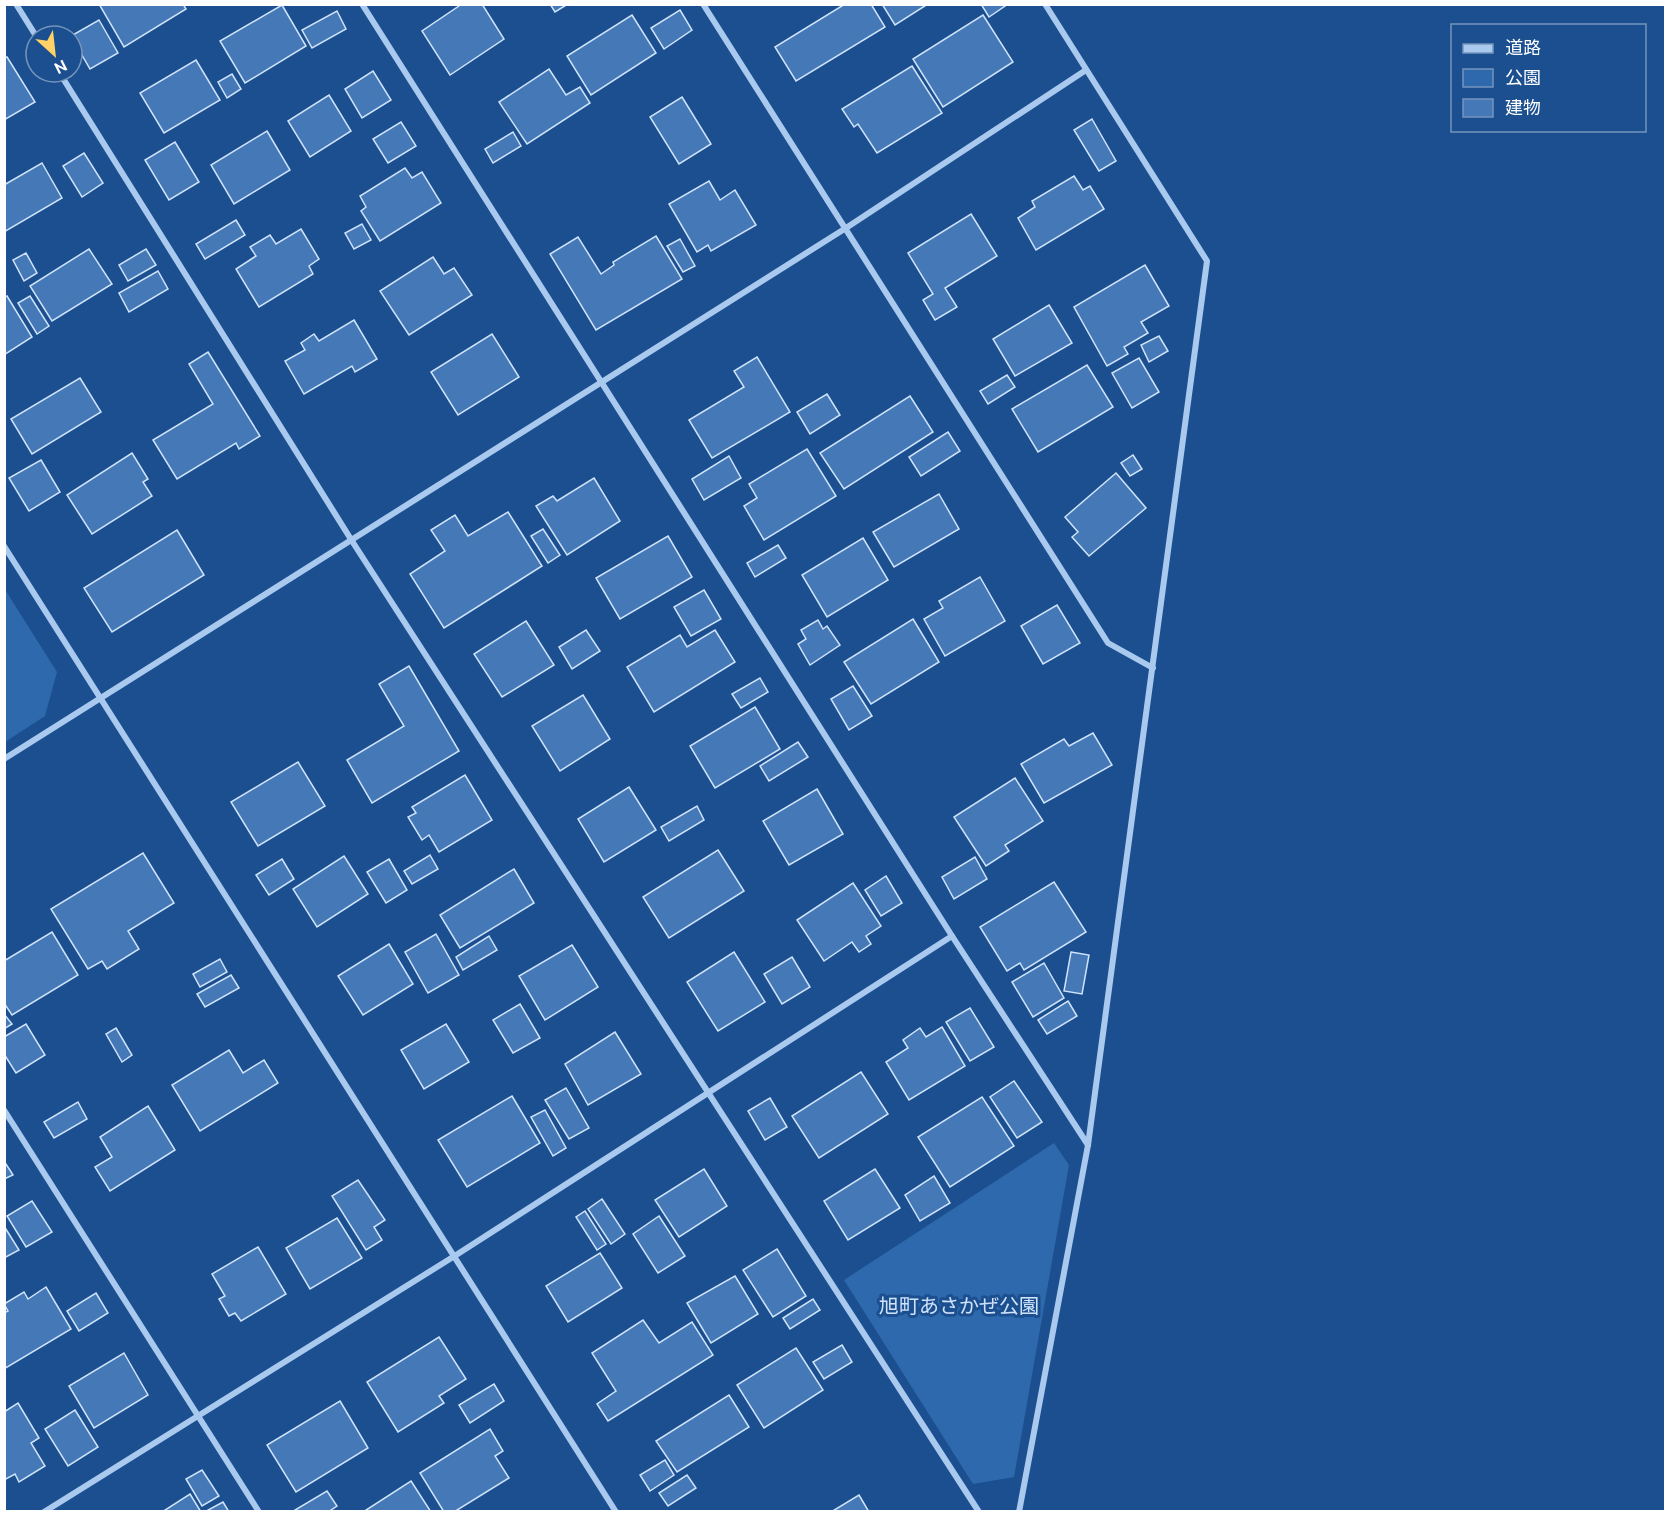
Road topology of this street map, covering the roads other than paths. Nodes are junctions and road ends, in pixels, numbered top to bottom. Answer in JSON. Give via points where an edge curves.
{"nodes":[{"id":1,"x":16,"y":4,"type":"edge"},
{"id":2,"x":362,"y":4,"type":"edge"},
{"id":3,"x":704,"y":4,"type":"edge"},
{"id":4,"x":1045,"y":4,"type":"edge"},
{"id":5,"x":28,"y":24,"type":"edge"},
{"id":6,"x":1086,"y":70,"type":"junction"},
{"id":7,"x":66,"y":84,"type":"edge"},
{"id":8,"x":846,"y":228,"type":"junction"},
{"id":9,"x":600,"y":382,"type":"junction"},
{"id":10,"x":352,"y":541,"type":"junction"},
{"id":11,"x":4,"y":546,"type":"edge"},
{"id":12,"x":1153,"y":668,"type":"junction"},
{"id":13,"x":102,"y":697,"type":"junction"},
{"id":14,"x":4,"y":759,"type":"edge"},
{"id":15,"x":952,"y":936,"type":"junction"},
{"id":16,"x":708,"y":1092,"type":"junction"},
{"id":17,"x":4,"y":1110,"type":"edge"},
{"id":18,"x":1088,"y":1145,"type":"junction"},
{"id":19,"x":453,"y":1257,"type":"junction"},
{"id":20,"x":198,"y":1416,"type":"junction"},
{"id":21,"x":44,"y":1512,"type":"edge"},
{"id":22,"x":259,"y":1512,"type":"edge"},
{"id":23,"x":616,"y":1512,"type":"edge"},
{"id":24,"x":979,"y":1512,"type":"edge"},
{"id":25,"x":1020,"y":1512,"type":"edge"}],
"edges":[{"from":1,"to":5,"type":"street"},
{"from":2,"to":9,"type":"street"},
{"from":3,"to":8,"type":"street"},
{"from":4,"to":6,"type":"street"},
{"from":6,"to":8,"type":"street"},
{"from":6,"to":12,"type":"street","via":[[1207,261]]},
{"from":7,"to":10,"type":"street"},
{"from":8,"to":9,"type":"street"},
{"from":8,"to":12,"type":"street","via":[[1108,643]]},
{"from":9,"to":10,"type":"street"},
{"from":9,"to":15,"type":"street"},
{"from":10,"to":13,"type":"street"},
{"from":10,"to":16,"type":"street"},
{"from":11,"to":13,"type":"street"},
{"from":12,"to":18,"type":"street"},
{"from":13,"to":14,"type":"street"},
{"from":13,"to":19,"type":"street"},
{"from":15,"to":16,"type":"street"},
{"from":15,"to":18,"type":"street"},
{"from":16,"to":19,"type":"street"},
{"from":16,"to":24,"type":"street"},
{"from":17,"to":20,"type":"street"},
{"from":18,"to":25,"type":"street"},
{"from":19,"to":20,"type":"street"},
{"from":19,"to":23,"type":"street"},
{"from":20,"to":21,"type":"street"},
{"from":20,"to":22,"type":"street"}]}
